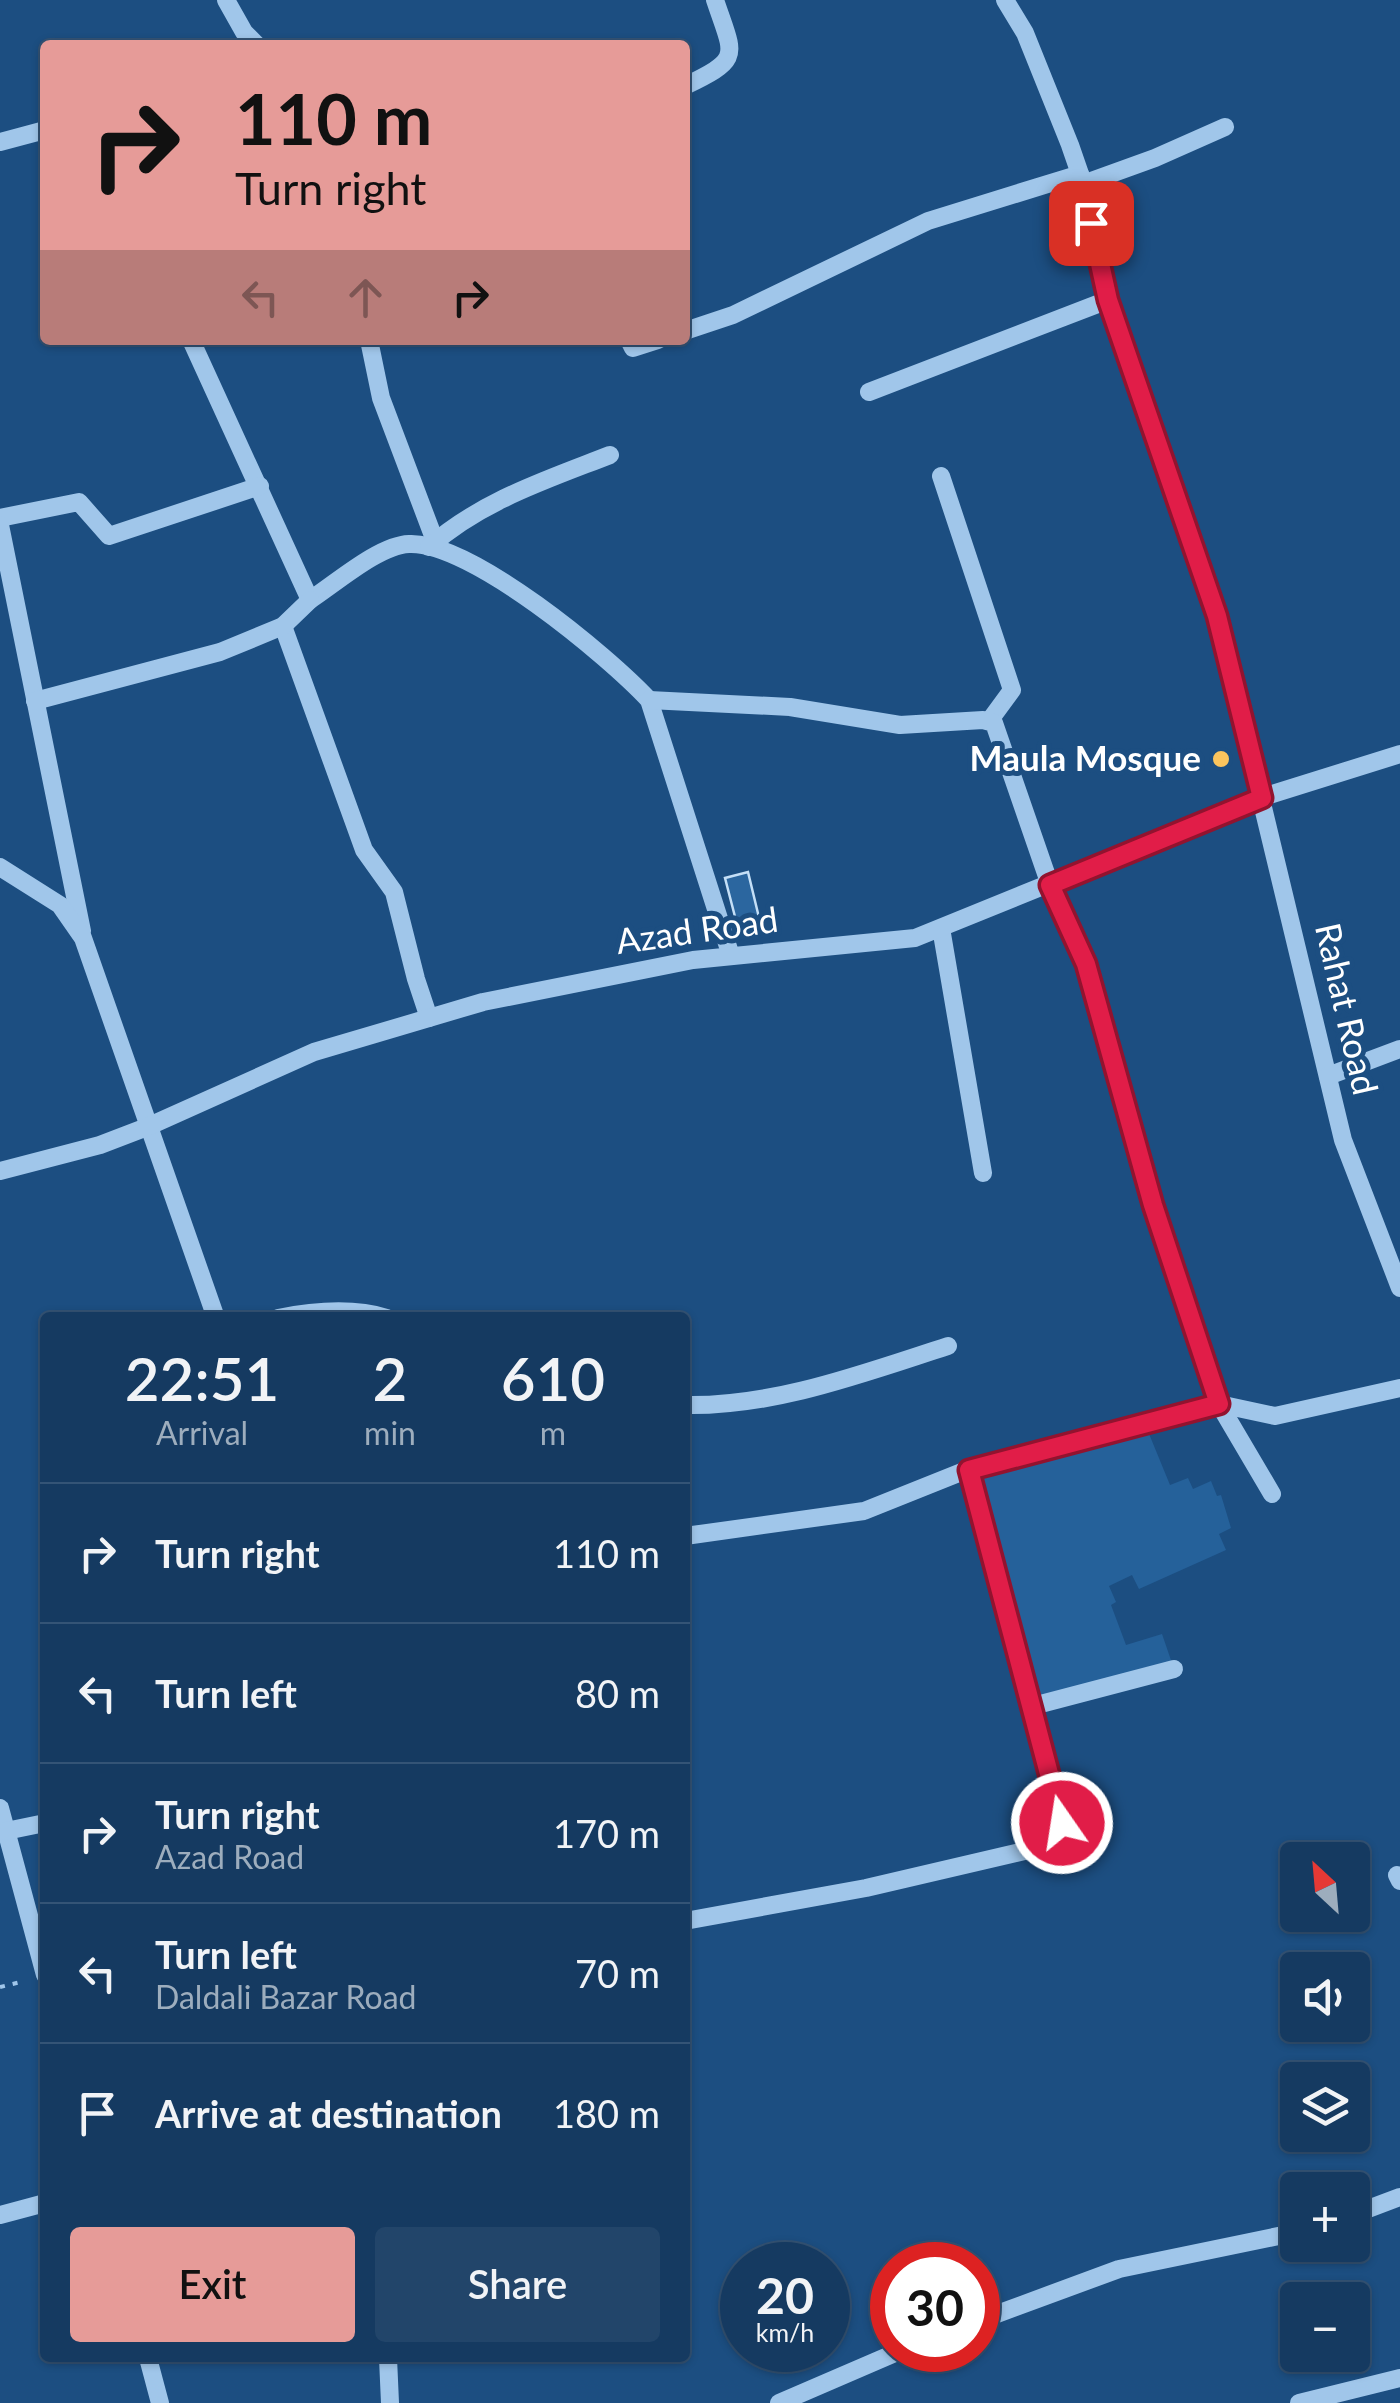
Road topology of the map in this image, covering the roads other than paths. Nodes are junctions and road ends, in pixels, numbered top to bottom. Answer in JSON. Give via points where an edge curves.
{"nodes":[{"id":1,"x":226,"y":0,"type":"edge"},
{"id":2,"x":715,"y":0,"type":"edge"},
{"id":3,"x":1005,"y":0,"type":"edge"},
{"id":4,"x":252,"y":40,"type":"edge"},
{"id":5,"x":690,"y":83,"type":"edge"},
{"id":6,"x":1226,"y":127,"type":"dead end"},
{"id":7,"x":40,"y":131,"type":"edge"},
{"id":8,"x":0,"y":142,"type":"edge"},
{"id":9,"x":1082,"y":179,"type":"junction"},
{"id":10,"x":1108,"y":300,"type":"junction"},
{"id":11,"x":690,"y":329,"type":"edge"},
{"id":12,"x":194,"y":345,"type":"edge"},
{"id":13,"x":370,"y":345,"type":"edge"},
{"id":14,"x":870,"y":392,"type":"dead end"},
{"id":15,"x":610,"y":455,"type":"dead end"},
{"id":16,"x":941,"y":476,"type":"dead end"},
{"id":17,"x":260,"y":486,"type":"junction"},
{"id":18,"x":0,"y":522,"type":"edge"},
{"id":19,"x":432,"y":544,"type":"junction"},
{"id":20,"x":310,"y":600,"type":"junction"},
{"id":21,"x":283,"y":626,"type":"junction"},
{"id":22,"x":35,"y":700,"type":"junction"},
{"id":23,"x":650,"y":700,"type":"junction"},
{"id":24,"x":990,"y":720,"type":"junction"},
{"id":25,"x":1400,"y":754,"type":"edge"},
{"id":26,"x":1262,"y":798,"type":"junction"},
{"id":27,"x":0,"y":867,"type":"edge"},
{"id":28,"x":1050,"y":885,"type":"junction"},
{"id":29,"x":941,"y":928,"type":"junction"},
{"id":30,"x":84,"y":938,"type":"junction"},
{"id":31,"x":731,"y":956,"type":"junction"},
{"id":32,"x":430,"y":1018,"type":"junction"},
{"id":33,"x":1400,"y":1049,"type":"edge"},
{"id":34,"x":1328,"y":1076,"type":"junction"},
{"id":35,"x":147,"y":1127,"type":"junction"},
{"id":36,"x":0,"y":1170,"type":"edge"},
{"id":37,"x":983,"y":1173,"type":"dead end"},
{"id":38,"x":1400,"y":1288,"type":"edge"},
{"id":39,"x":214,"y":1312,"type":"edge"},
{"id":40,"x":948,"y":1346,"type":"dead end"},
{"id":41,"x":1400,"y":1388,"type":"edge"},
{"id":42,"x":1219,"y":1404,"type":"junction"},
{"id":43,"x":690,"y":1405,"type":"edge"},
{"id":44,"x":969,"y":1470,"type":"junction"},
{"id":45,"x":1272,"y":1494,"type":"dead end"},
{"id":46,"x":690,"y":1535,"type":"edge"},
{"id":47,"x":1174,"y":1668,"type":"dead end"},
{"id":48,"x":1033,"y":1706,"type":"junction"},
{"id":49,"x":2,"y":1819,"type":"edge"},
{"id":50,"x":40,"y":1823,"type":"edge"},
{"id":51,"x":690,"y":1920,"type":"edge"},
{"id":52,"x":38,"y":1977,"type":"edge"},
{"id":53,"x":1400,"y":2197,"type":"edge"},
{"id":54,"x":40,"y":2204,"type":"edge"},
{"id":55,"x":1370,"y":2208,"type":"edge"},
{"id":56,"x":0,"y":2214,"type":"edge"},
{"id":57,"x":1280,"y":2236,"type":"edge"},
{"id":58,"x":1000,"y":2313,"type":"edge"},
{"id":59,"x":149,"y":2362,"type":"edge"},
{"id":60,"x":388,"y":2362,"type":"edge"},
{"id":61,"x":870,"y":2364,"type":"edge"},
{"id":62,"x":1400,"y":2378,"type":"edge"},
{"id":63,"x":160,"y":2403,"type":"edge"},
{"id":64,"x":390,"y":2403,"type":"edge"},
{"id":65,"x":778,"y":2403,"type":"edge"},
{"id":66,"x":1300,"y":2403,"type":"edge"}],
"edges":[{"from":1,"to":4,"type":"street"},
{"from":2,"to":5,"type":"street","via":[[730,54],[723,66]]},
{"from":3,"to":9,"type":"street","name":"Rahat Road","via":[[1026,34]]},
{"from":6,"to":9,"type":"street","via":[[1155,158]]},
{"from":7,"to":8,"type":"street"},
{"from":9,"to":10,"type":"street","name":"Rahat Road"},
{"from":9,"to":11,"type":"street","via":[[928,220]]},
{"from":10,"to":14,"type":"street"},
{"from":10,"to":26,"type":"street","name":"Rahat Road","via":[[1217,616]]},
{"from":12,"to":17,"type":"street"},
{"from":13,"to":19,"type":"street","via":[[381,398]]},
{"from":15,"to":19,"type":"street","via":[[487,505]]},
{"from":16,"to":24,"type":"street","via":[[1012,690]]},
{"from":17,"to":18,"type":"street","via":[[109,536],[79,502]]},
{"from":17,"to":20,"type":"street"},
{"from":18,"to":22,"type":"street"},
{"from":19,"to":20,"type":"street","via":[[391,548]]},
{"from":19,"to":23,"type":"street","via":[[563,622]]},
{"from":20,"to":21,"type":"street"},
{"from":21,"to":22,"type":"street","via":[[220,652]]},
{"from":21,"to":32,"type":"street","via":[[364,850],[394,892]]},
{"from":22,"to":30,"type":"street"},
{"from":23,"to":24,"type":"street","via":[[790,707],[900,725]]},
{"from":23,"to":31,"type":"street"},
{"from":24,"to":28,"type":"street"},
{"from":25,"to":26,"type":"street","name":"Azad Road"},
{"from":26,"to":28,"type":"street","name":"Azad Road"},
{"from":26,"to":34,"type":"street","name":"Rahat Road"},
{"from":27,"to":30,"type":"street","via":[[60,905]]},
{"from":28,"to":29,"type":"street","name":"Azad Road"},
{"from":28,"to":42,"type":"street","via":[[1086,964],[1153,1205]]},
{"from":29,"to":31,"type":"street","name":"Azad Road","via":[[915,938]]},
{"from":29,"to":37,"type":"street"},
{"from":30,"to":35,"type":"street"},
{"from":31,"to":32,"type":"street","name":"Azad Road","via":[[482,1002]]},
{"from":32,"to":35,"type":"street","name":"Azad Road","via":[[314,1052]]},
{"from":33,"to":34,"type":"street"},
{"from":34,"to":38,"type":"street","name":"Rahat Road","via":[[1343,1140]]},
{"from":35,"to":36,"type":"street","name":"Azad Road"},
{"from":35,"to":39,"type":"street"},
{"from":40,"to":43,"type":"street","via":[[799,1390]]},
{"from":41,"to":42,"type":"street","via":[[1275,1416]]},
{"from":42,"to":44,"type":"street"},
{"from":42,"to":45,"type":"street"},
{"from":44,"to":46,"type":"street","via":[[864,1511]]},
{"from":44,"to":48,"type":"street"},
{"from":47,"to":48,"type":"street"},
{"from":48,"to":51,"type":"street","via":[[1062,1823],[1046,1846]]},
{"from":49,"to":50,"type":"street"},
{"from":49,"to":52,"type":"street"},
{"from":53,"to":55,"type":"street"},
{"from":54,"to":56,"type":"street"},
{"from":57,"to":58,"type":"street","via":[[1119,2269]]},
{"from":59,"to":63,"type":"street"},
{"from":60,"to":64,"type":"street"},
{"from":61,"to":65,"type":"street"},
{"from":62,"to":66,"type":"street"}]}
